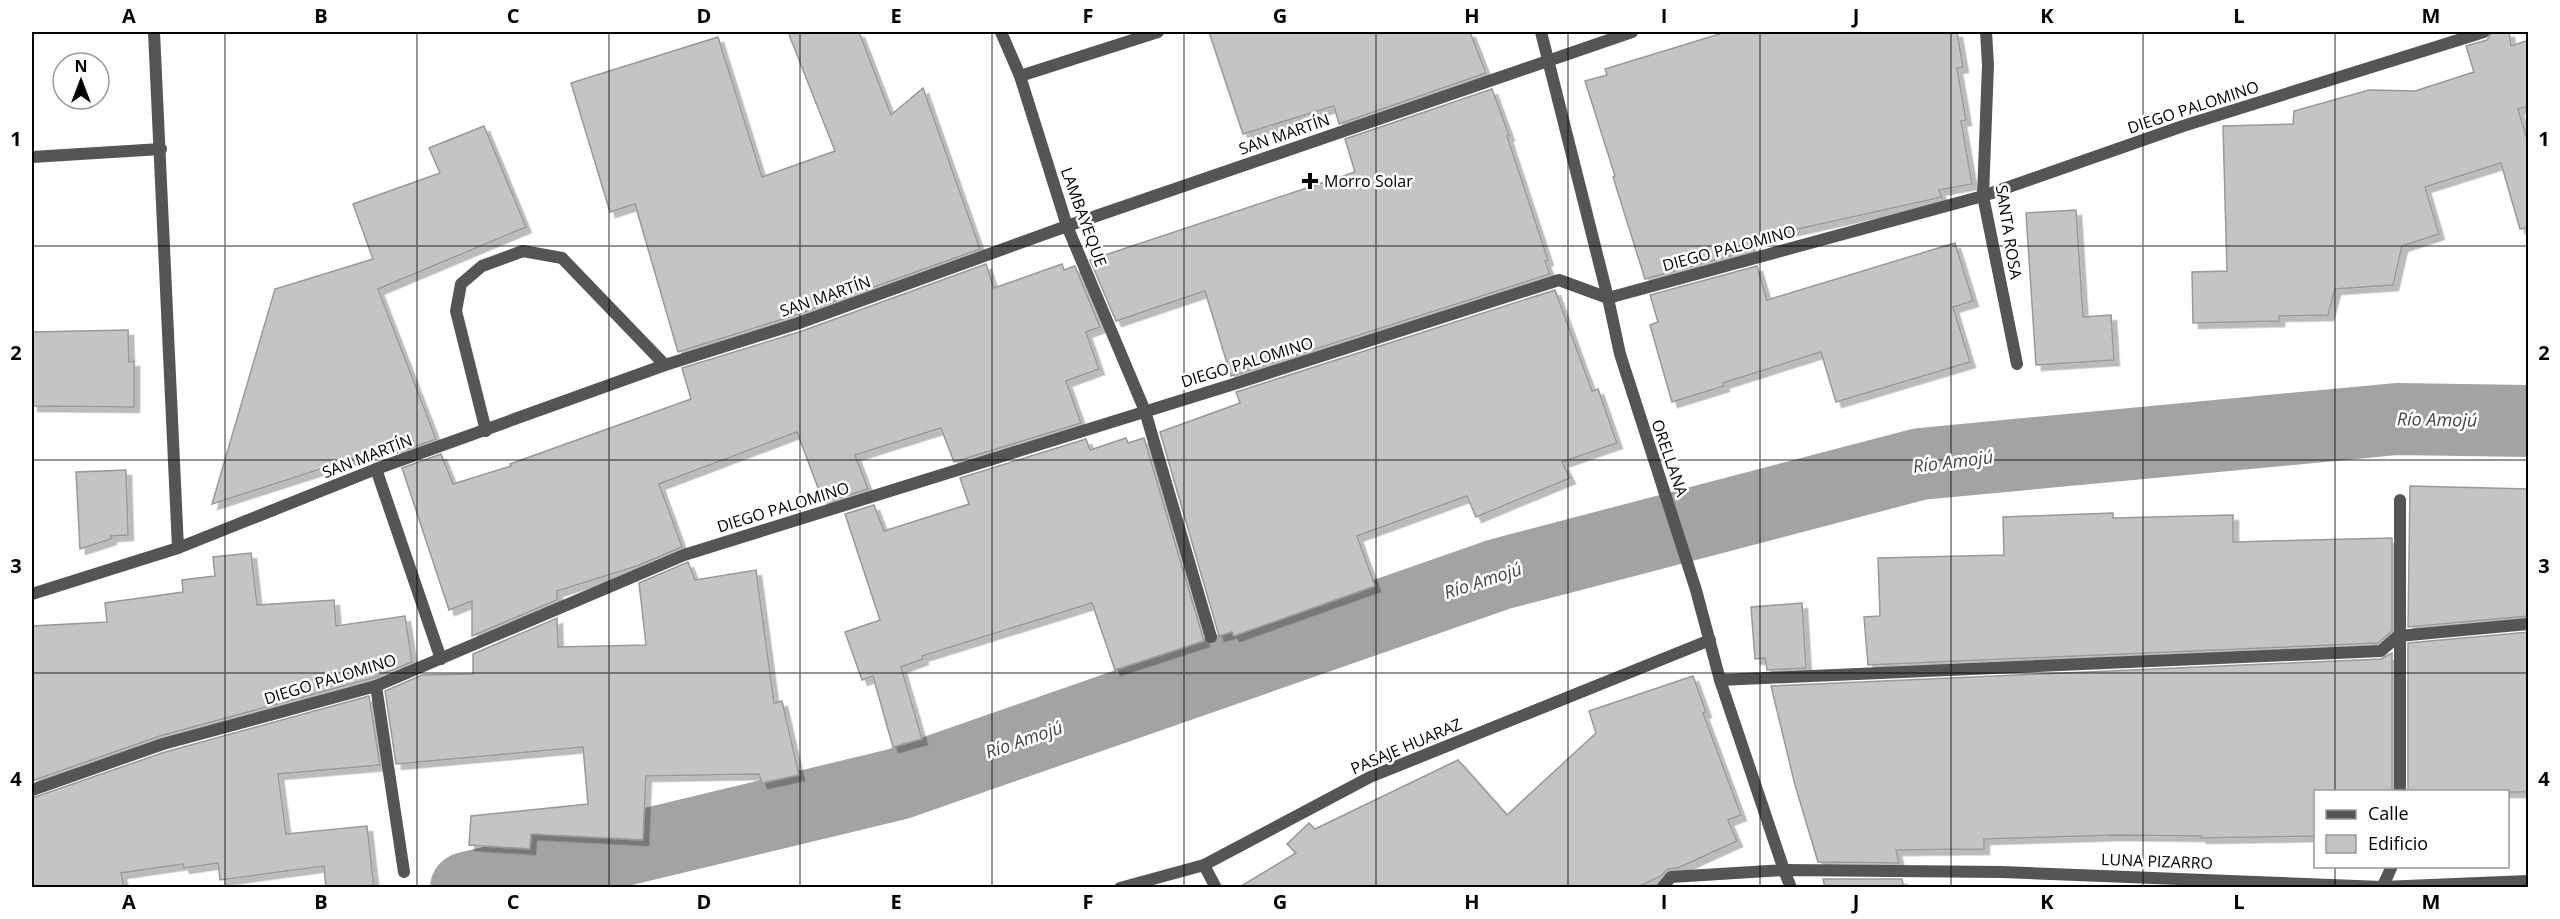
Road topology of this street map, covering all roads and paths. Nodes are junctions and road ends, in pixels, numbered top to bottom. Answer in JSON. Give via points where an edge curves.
{"nodes":[{"id":1,"x":154,"y":32,"type":"edge"},
{"id":2,"x":1001,"y":32,"type":"edge"},
{"id":3,"x":1158,"y":32,"type":"edge"},
{"id":4,"x":1540,"y":32,"type":"edge"},
{"id":5,"x":1632,"y":32,"type":"edge"},
{"id":6,"x":1986,"y":32,"type":"edge"},
{"id":7,"x":2484,"y":32,"type":"edge"},
{"id":8,"x":1549,"y":60,"type":"junction"},
{"id":9,"x":1020,"y":76,"type":"junction"},
{"id":10,"x":161,"y":148,"type":"junction"},
{"id":11,"x":32,"y":157,"type":"edge"},
{"id":12,"x":1983,"y":196,"type":"junction"},
{"id":13,"x":1066,"y":226,"type":"junction"},
{"id":14,"x":1608,"y":298,"type":"junction"},
{"id":15,"x":2017,"y":364,"type":"dead end"},
{"id":16,"x":665,"y":365,"type":"junction"},
{"id":17,"x":1145,"y":411,"type":"junction"},
{"id":18,"x":486,"y":430,"type":"junction"},
{"id":19,"x":376,"y":469,"type":"junction"},
{"id":20,"x":2400,"y":500,"type":"dead end"},
{"id":21,"x":178,"y":548,"type":"junction"},
{"id":22,"x":32,"y":594,"type":"edge"},
{"id":23,"x":2529,"y":624,"type":"edge"},
{"id":24,"x":2398,"y":636,"type":"junction"},
{"id":25,"x":1211,"y":637,"type":"dead end"},
{"id":26,"x":1710,"y":640,"type":"junction"},
{"id":27,"x":441,"y":659,"type":"junction"},
{"id":28,"x":1720,"y":680,"type":"junction"},
{"id":29,"x":376,"y":686,"type":"junction"},
{"id":30,"x":32,"y":790,"type":"edge"},
{"id":31,"x":2400,"y":790,"type":"edge"},
{"id":32,"x":1204,"y":865,"type":"junction"},
{"id":33,"x":2392,"y":868,"type":"edge"},
{"id":34,"x":1784,"y":870,"type":"junction"},
{"id":35,"x":404,"y":872,"type":"dead end"},
{"id":36,"x":2529,"y":881,"type":"edge"},
{"id":37,"x":2382,"y":887,"type":"edge"},
{"id":38,"x":1120,"y":888,"type":"edge"},
{"id":39,"x":1216,"y":888,"type":"edge"},
{"id":40,"x":1662,"y":888,"type":"edge"},
{"id":41,"x":1791,"y":888,"type":"edge"}],
"edges":[{"from":1,"to":10,"type":"street"},
{"from":2,"to":9,"type":"street","name":"LAMBAYEQUE"},
{"from":3,"to":9,"type":"street"},
{"from":4,"to":8,"type":"street","name":"ORELLANA"},
{"from":5,"to":8,"type":"street","name":"SAN MARTÍN"},
{"from":6,"to":12,"type":"street","name":"SANTA ROSA"},
{"from":7,"to":12,"type":"street","name":"DIEGO PALOMINO","via":[[2182,126]]},
{"from":8,"to":13,"type":"street","name":"SAN MARTÍN"},
{"from":8,"to":14,"type":"street","name":"ORELLANA"},
{"from":9,"to":13,"type":"street","name":"LAMBAYEQUE"},
{"from":10,"to":11,"type":"street"},
{"from":10,"to":21,"type":"street"},
{"from":12,"to":14,"type":"street","name":"DIEGO PALOMINO"},
{"from":12,"to":15,"type":"street","name":"SANTA ROSA"},
{"from":13,"to":16,"type":"street","name":"SAN MARTÍN","via":[[799,323]]},
{"from":13,"to":17,"type":"street","name":"LAMBAYEQUE"},
{"from":14,"to":17,"type":"street","name":"DIEGO PALOMINO","via":[[1559,280]]},
{"from":14,"to":26,"type":"street","name":"ORELLANA","via":[[1639,420]]},
{"from":16,"to":18,"type":"street","name":"SAN MARTÍN"},
{"from":16,"to":18,"type":"street","via":[[562,258],[523,251],[482,266],[461,284],[456,311]]},
{"from":17,"to":25,"type":"street","name":"LAMBAYEQUE"},
{"from":17,"to":27,"type":"street","name":"DIEGO PALOMINO","via":[[684,555]]},
{"from":18,"to":19,"type":"street","name":"SAN MARTÍN"},
{"from":19,"to":21,"type":"street","name":"SAN MARTÍN"},
{"from":19,"to":27,"type":"street"},
{"from":20,"to":24,"type":"street"},
{"from":21,"to":22,"type":"street","name":"SAN MARTÍN"},
{"from":23,"to":24,"type":"street"},
{"from":24,"to":28,"type":"street","via":[[2381,651]]},
{"from":24,"to":31,"type":"street"},
{"from":26,"to":28,"type":"street","name":"ORELLANA"},
{"from":26,"to":32,"type":"street","name":"PASAJE HUARAZ","via":[[1370,777]]},
{"from":27,"to":29,"type":"street","name":"DIEGO PALOMINO"},
{"from":28,"to":34,"type":"street","name":"ORELLANA"},
{"from":29,"to":30,"type":"street","name":"DIEGO PALOMINO","via":[[163,744]]},
{"from":29,"to":35,"type":"street"},
{"from":32,"to":38,"type":"street","name":"PASAJE HUARAZ"},
{"from":32,"to":39,"type":"street"},
{"from":33,"to":37,"type":"street"},
{"from":34,"to":37,"type":"street","name":"LUNA PIZARRO","via":[[2002,872]]},
{"from":34,"to":40,"type":"street","name":"LUNA PIZARRO","via":[[1671,878]]},
{"from":34,"to":41,"type":"street","name":"ORELLANA"},
{"from":36,"to":37,"type":"street","name":"LUNA PIZARRO"}]}
